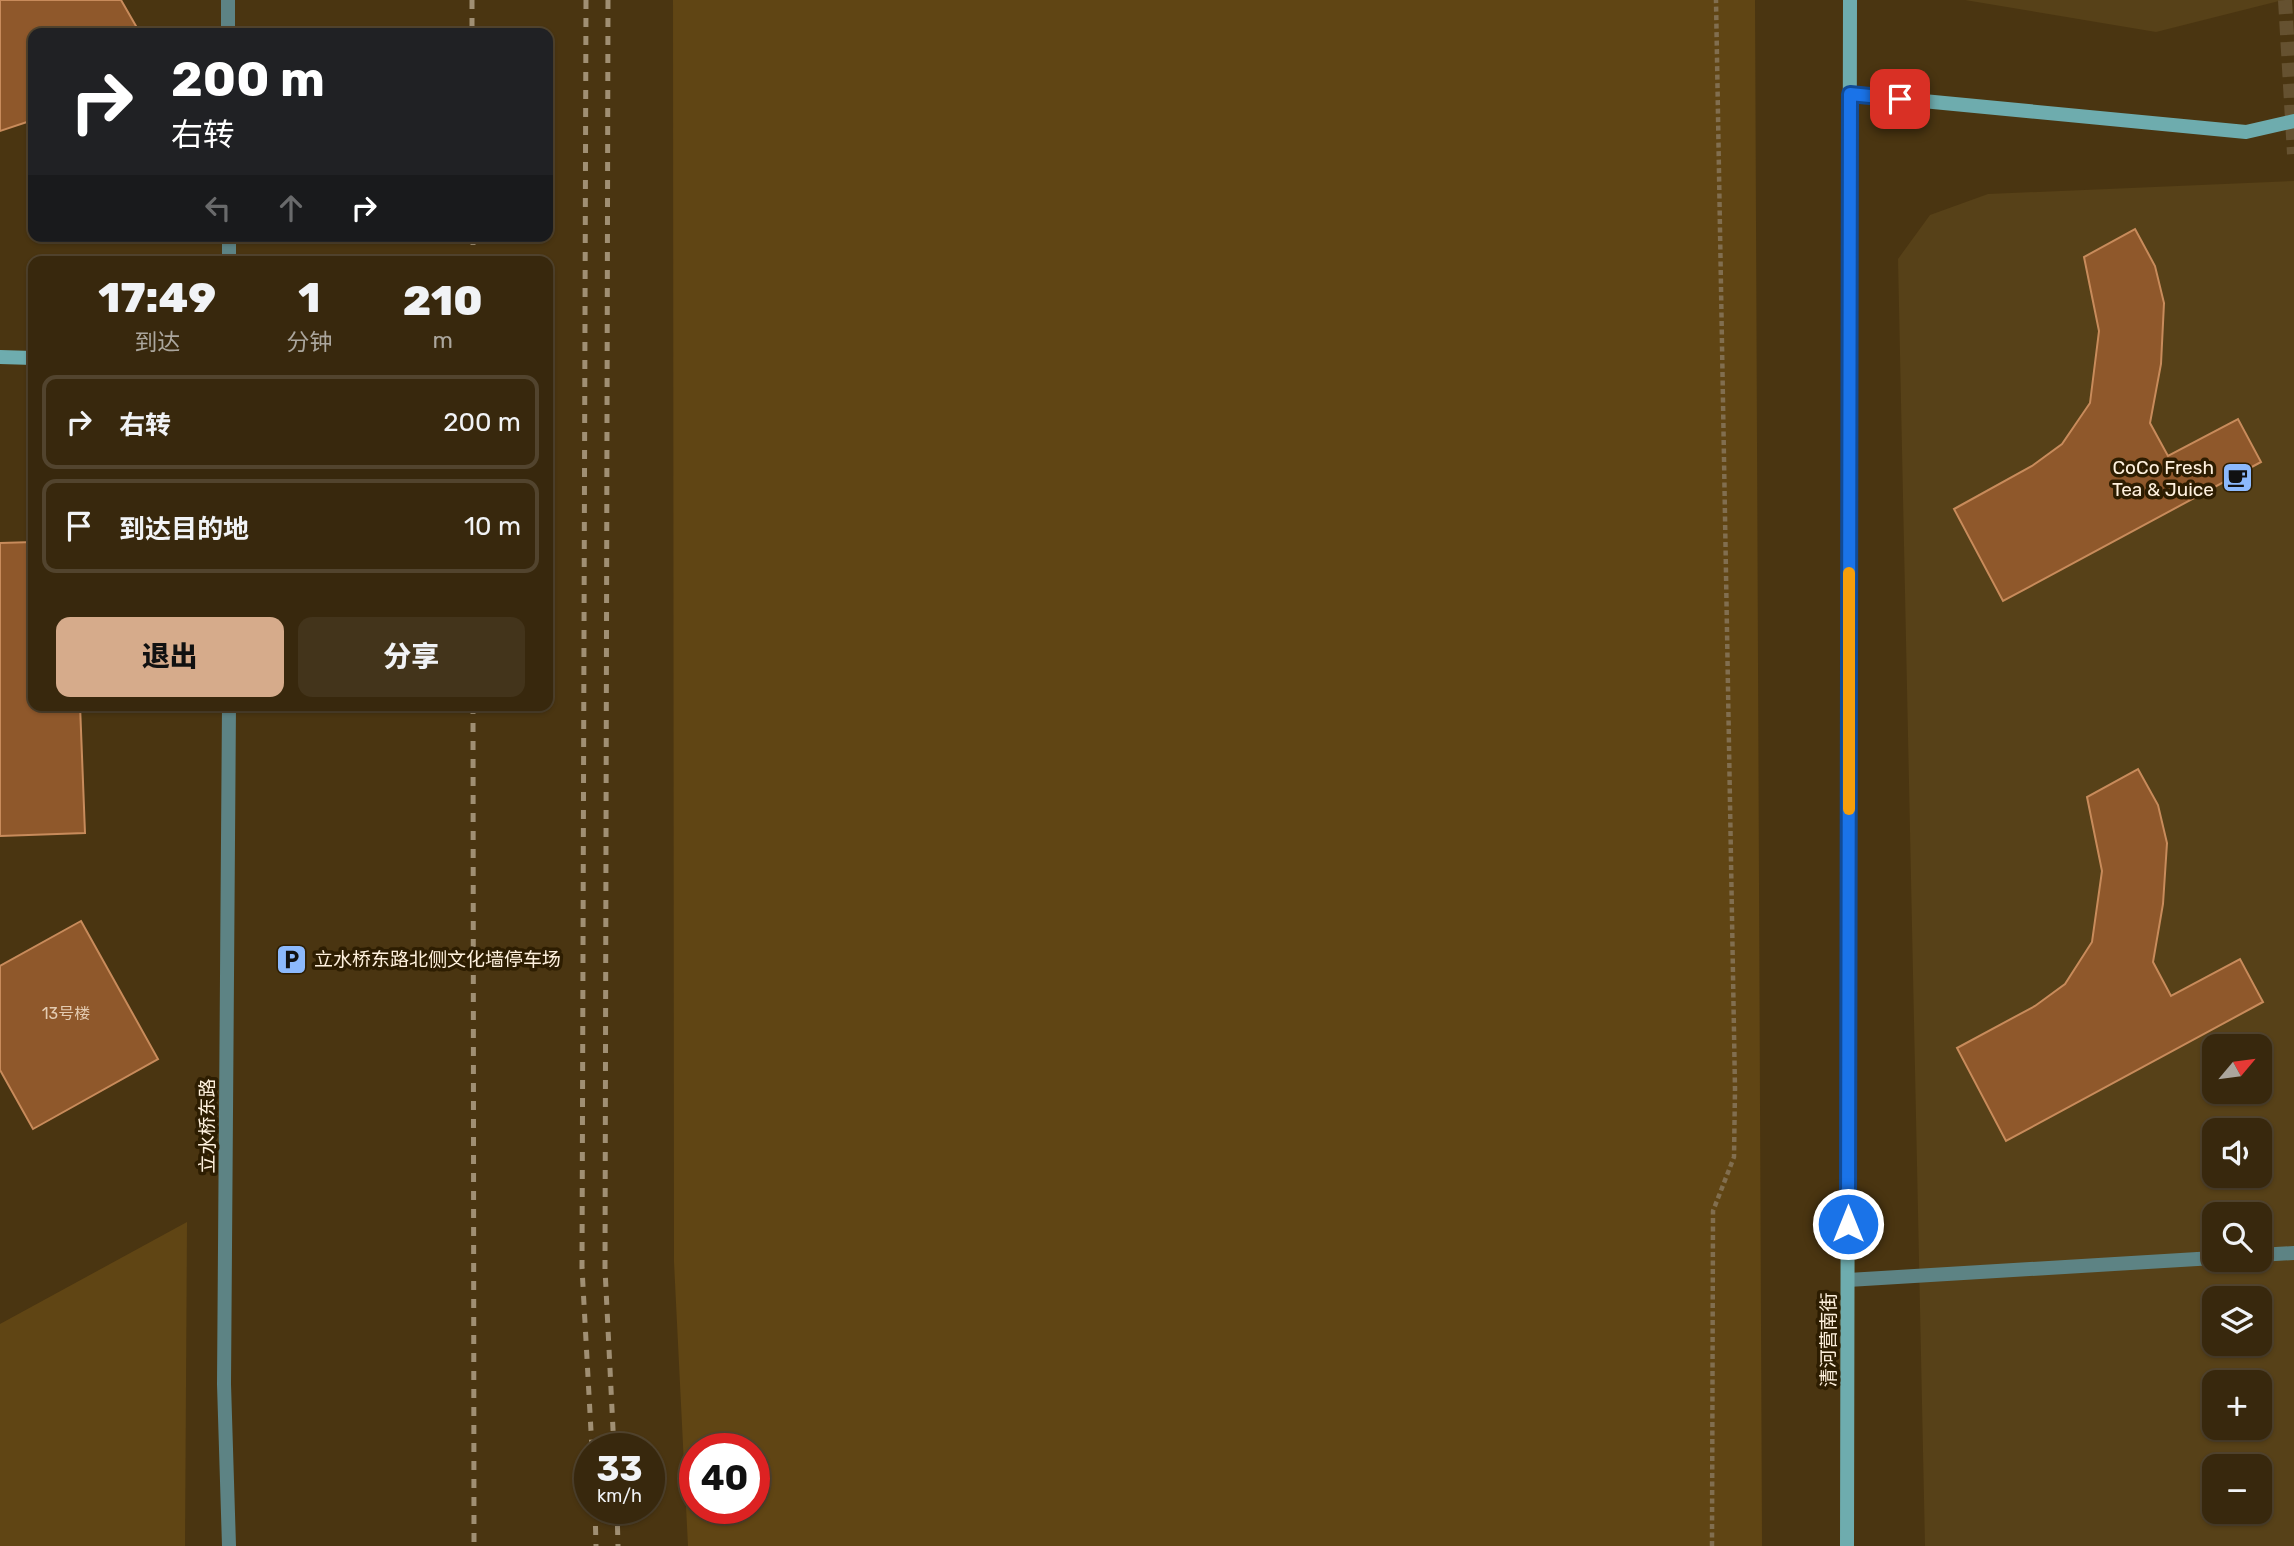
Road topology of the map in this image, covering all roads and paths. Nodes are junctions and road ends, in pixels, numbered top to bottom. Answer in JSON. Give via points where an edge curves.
{"nodes":[{"id":1,"x":228,"y":0,"type":"edge"},
{"id":2,"x":1716,"y":0,"type":"edge"},
{"id":3,"x":1850,"y":0,"type":"edge"},
{"id":4,"x":228,"y":28,"type":"edge"},
{"id":5,"x":1850,"y":94,"type":"junction"},
{"id":6,"x":2294,"y":121,"type":"edge"},
{"id":7,"x":0,"y":357,"type":"edge"},
{"id":8,"x":28,"y":358,"type":"edge"},
{"id":9,"x":229,"y":711,"type":"edge"},
{"id":10,"x":2294,"y":1253,"type":"edge"},
{"id":11,"x":2272,"y":1254,"type":"edge"},
{"id":12,"x":2202,"y":1259,"type":"edge"},
{"id":13,"x":1848,"y":1280,"type":"junction"},
{"id":14,"x":229,"y":1546,"type":"edge"},
{"id":15,"x":1712,"y":1546,"type":"edge"},
{"id":16,"x":1847,"y":1546,"type":"edge"}],
"edges":[{"from":1,"to":4,"type":"street"},
{"from":2,"to":15,"type":"path","via":[[1735,1089],[1734,1157],[1713,1211]]},
{"from":3,"to":5,"type":"street","name":"清河营南街"},
{"from":5,"to":6,"type":"street","via":[[2245,132]]},
{"from":5,"to":13,"type":"street","name":"清河营南街"},
{"from":7,"to":8,"type":"street"},
{"from":9,"to":14,"type":"street","name":"立水桥东路","via":[[224,1384]]},
{"from":10,"to":11,"type":"street"},
{"from":12,"to":13,"type":"street"},
{"from":13,"to":16,"type":"street","name":"清河营南街"}]}
